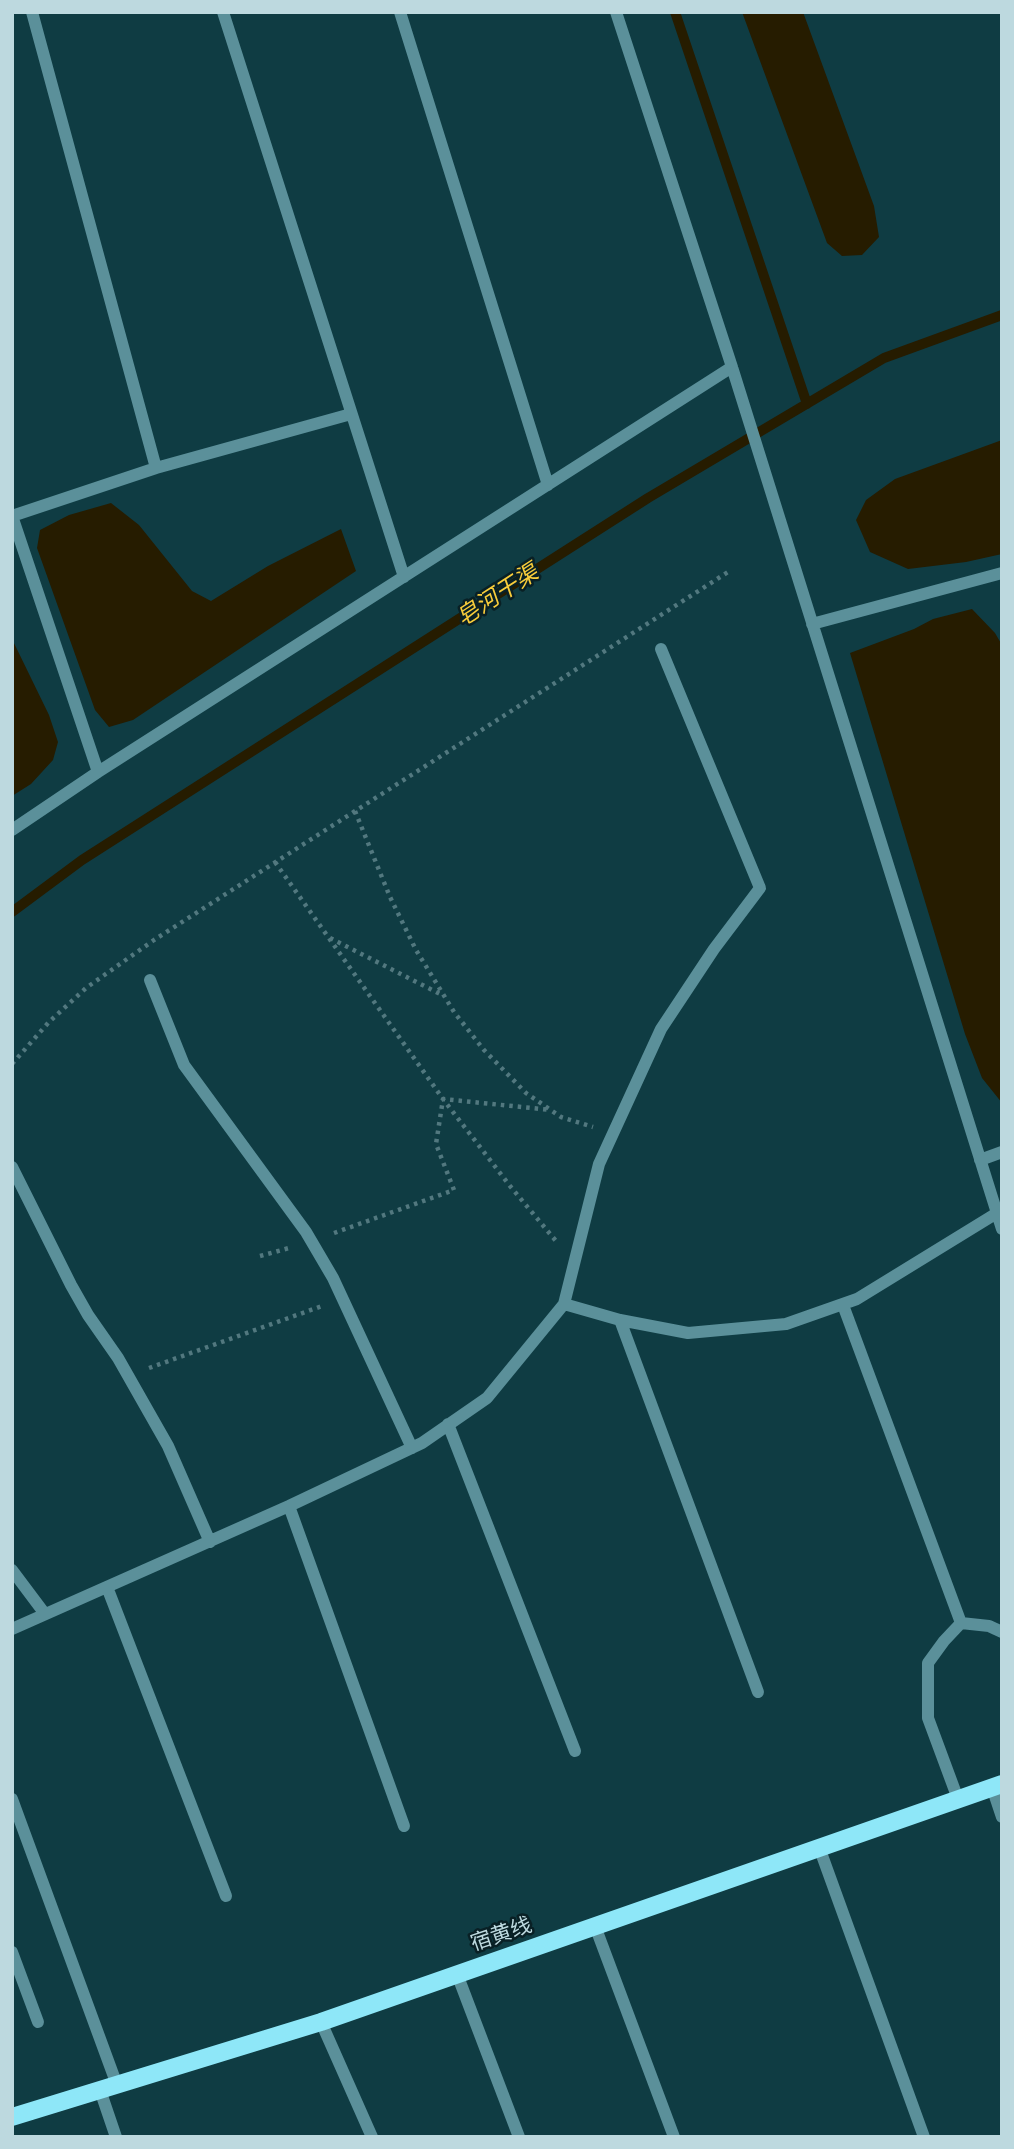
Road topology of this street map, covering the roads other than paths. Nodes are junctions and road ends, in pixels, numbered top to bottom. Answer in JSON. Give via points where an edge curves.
{"nodes":[{"id":1,"x":32,"y":12,"type":"edge"},
{"id":2,"x":223,"y":12,"type":"edge"},
{"id":3,"x":400,"y":12,"type":"edge"},
{"id":4,"x":616,"y":12,"type":"edge"},
{"id":5,"x":732,"y":367,"type":"junction"},
{"id":6,"x":351,"y":414,"type":"junction"},
{"id":7,"x":156,"y":468,"type":"junction"},
{"id":8,"x":548,"y":485,"type":"junction"},
{"id":9,"x":12,"y":516,"type":"edge"},
{"id":10,"x":1002,"y":573,"type":"edge"},
{"id":11,"x":404,"y":577,"type":"junction"},
{"id":12,"x":812,"y":624,"type":"junction"},
{"id":13,"x":661,"y":649,"type":"dead end"},
{"id":14,"x":98,"y":772,"type":"junction"},
{"id":15,"x":12,"y":830,"type":"edge"},
{"id":16,"x":150,"y":981,"type":"dead end"},
{"id":17,"x":1002,"y":1152,"type":"edge"},
{"id":18,"x":980,"y":1160,"type":"junction"},
{"id":19,"x":12,"y":1167,"type":"edge"},
{"id":20,"x":997,"y":1213,"type":"junction"},
{"id":21,"x":1002,"y":1229,"type":"edge"},
{"id":22,"x":564,"y":1304,"type":"junction"},
{"id":23,"x":843,"y":1305,"type":"junction"},
{"id":24,"x":620,"y":1320,"type":"junction"},
{"id":25,"x":448,"y":1424,"type":"junction"},
{"id":26,"x":412,"y":1448,"type":"junction"},
{"id":27,"x":289,"y":1506,"type":"junction"},
{"id":28,"x":210,"y":1542,"type":"junction"},
{"id":29,"x":12,"y":1570,"type":"edge"},
{"id":30,"x":107,"y":1587,"type":"junction"},
{"id":31,"x":45,"y":1614,"type":"junction"},
{"id":32,"x":961,"y":1623,"type":"junction"},
{"id":33,"x":12,"y":1629,"type":"edge"},
{"id":34,"x":1002,"y":1632,"type":"edge"},
{"id":35,"x":758,"y":1692,"type":"dead end"},
{"id":36,"x":575,"y":1751,"type":"dead end"},
{"id":37,"x":997,"y":1785,"type":"edge"},
{"id":38,"x":12,"y":1799,"type":"edge"},
{"id":39,"x":958,"y":1799,"type":"junction"},
{"id":40,"x":1002,"y":1816,"type":"edge"},
{"id":41,"x":404,"y":1825,"type":"dead end"},
{"id":42,"x":819,"y":1847,"type":"junction"},
{"id":43,"x":226,"y":1896,"type":"dead end"},
{"id":44,"x":595,"y":1926,"type":"junction"},
{"id":45,"x":12,"y":1952,"type":"edge"},
{"id":46,"x":457,"y":1974,"type":"junction"},
{"id":47,"x":38,"y":2022,"type":"dead end"},
{"id":48,"x":321,"y":2022,"type":"junction"},
{"id":49,"x":109,"y":2087,"type":"junction"},
{"id":50,"x":12,"y":2117,"type":"edge"},
{"id":51,"x":116,"y":2137,"type":"edge"},
{"id":52,"x":372,"y":2137,"type":"edge"},
{"id":53,"x":519,"y":2137,"type":"edge"},
{"id":54,"x":674,"y":2137,"type":"edge"},
{"id":55,"x":924,"y":2137,"type":"edge"}],
"edges":[{"from":1,"to":7,"type":"street"},
{"from":2,"to":6,"type":"street"},
{"from":3,"to":8,"type":"street"},
{"from":4,"to":5,"type":"street"},
{"from":5,"to":8,"type":"street"},
{"from":5,"to":12,"type":"street"},
{"from":6,"to":7,"type":"street"},
{"from":6,"to":11,"type":"street"},
{"from":7,"to":9,"type":"street"},
{"from":8,"to":11,"type":"street"},
{"from":9,"to":14,"type":"street"},
{"from":10,"to":12,"type":"street"},
{"from":11,"to":14,"type":"street"},
{"from":12,"to":18,"type":"street"},
{"from":13,"to":22,"type":"street","via":[[760,888],[661,1028],[599,1164]]},
{"from":14,"to":15,"type":"street"},
{"from":16,"to":26,"type":"street","via":[[184,1065],[312,1241]]},
{"from":17,"to":18,"type":"street"},
{"from":18,"to":20,"type":"street"},
{"from":19,"to":28,"type":"street","via":[[71,1285],[168,1446]]},
{"from":20,"to":21,"type":"street"},
{"from":20,"to":23,"type":"street"},
{"from":22,"to":24,"type":"street"},
{"from":22,"to":25,"type":"street","via":[[487,1398]]},
{"from":23,"to":24,"type":"street","via":[[786,1324],[688,1333]]},
{"from":23,"to":32,"type":"street"},
{"from":24,"to":35,"type":"street"},
{"from":25,"to":26,"type":"street"},
{"from":25,"to":36,"type":"street"},
{"from":26,"to":27,"type":"street"},
{"from":27,"to":28,"type":"street"},
{"from":27,"to":41,"type":"street"},
{"from":28,"to":30,"type":"street"},
{"from":29,"to":31,"type":"street"},
{"from":30,"to":31,"type":"street"},
{"from":30,"to":43,"type":"street"},
{"from":31,"to":33,"type":"street"},
{"from":32,"to":34,"type":"street"},
{"from":32,"to":39,"type":"street","via":[[928,1663],[927,1689],[928,1718]]},
{"from":37,"to":39,"type":"main road","name":"宿黄线"},
{"from":37,"to":40,"type":"street"},
{"from":38,"to":49,"type":"street"},
{"from":39,"to":42,"type":"main road","name":"宿黄线"},
{"from":42,"to":44,"type":"main road","name":"宿黄线"},
{"from":42,"to":55,"type":"street"},
{"from":44,"to":46,"type":"main road","name":"宿黄线"},
{"from":44,"to":54,"type":"street"},
{"from":45,"to":47,"type":"street"},
{"from":46,"to":48,"type":"main road","name":"宿黄线"},
{"from":46,"to":53,"type":"street"},
{"from":48,"to":49,"type":"main road","name":"宿黄线"},
{"from":48,"to":52,"type":"street"},
{"from":49,"to":50,"type":"main road","name":"宿黄线"},
{"from":49,"to":51,"type":"street"}]}
